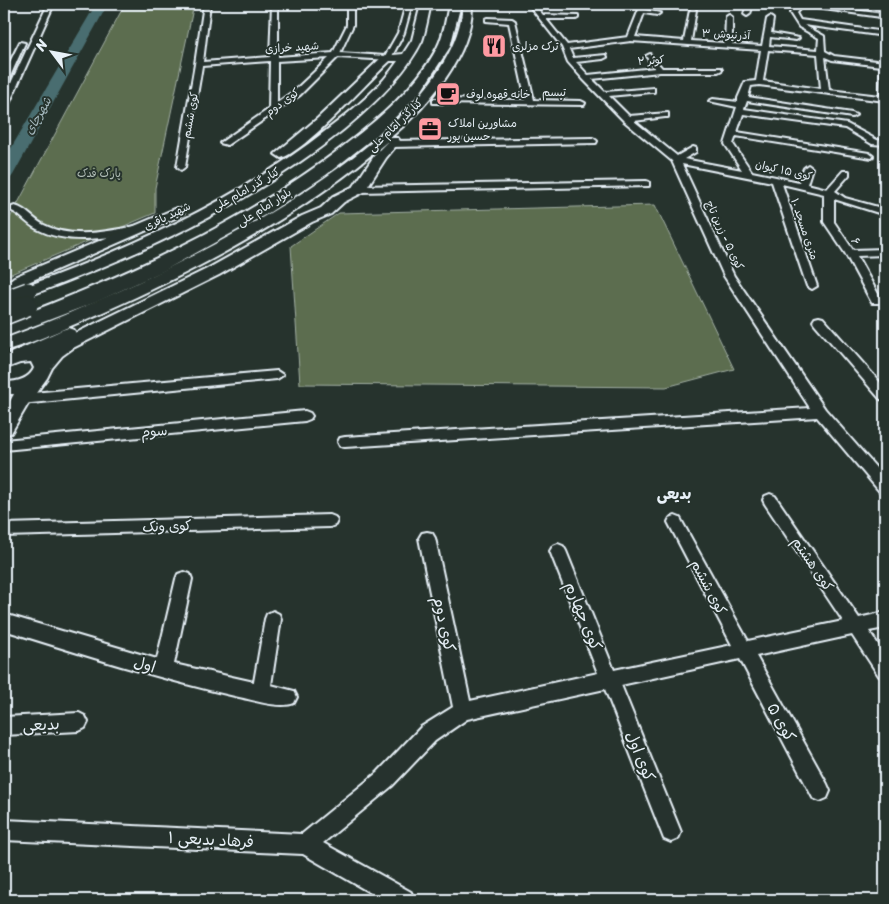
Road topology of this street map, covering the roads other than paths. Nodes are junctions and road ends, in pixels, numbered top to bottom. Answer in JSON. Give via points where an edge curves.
{"nodes":[{"id":1,"x":50,"y":4,"type":"edge"},
{"id":2,"x":207,"y":4,"type":"edge"},
{"id":3,"x":275,"y":4,"type":"edge"},
{"id":4,"x":350,"y":4,"type":"edge"},
{"id":5,"x":409,"y":4,"type":"edge"},
{"id":6,"x":426,"y":4,"type":"edge"},
{"id":7,"x":441,"y":4,"type":"edge"},
{"id":8,"x":467,"y":4,"type":"edge"},
{"id":9,"x":531,"y":4,"type":"edge"},
{"id":10,"x":750,"y":4,"type":"edge"},
{"id":11,"x":800,"y":4,"type":"edge"},
{"id":12,"x":693,"y":10,"type":"dead end"},
{"id":13,"x":657,"y":13,"type":"dead end"},
{"id":14,"x":748,"y":14,"type":"dead end"},
{"id":15,"x":881,"y":15,"type":"dead end"},
{"id":16,"x":540,"y":17,"type":"junction"},
{"id":17,"x":576,"y":17,"type":"dead end"},
{"id":18,"x":729,"y":17,"type":"dead end"},
{"id":19,"x":770,"y":19,"type":"dead end"},
{"id":20,"x":488,"y":20,"type":"dead end"},
{"id":21,"x":797,"y":22,"type":"junction"},
{"id":22,"x":766,"y":34,"type":"junction"},
{"id":23,"x":885,"y":34,"type":"edge"},
{"id":24,"x":24,"y":38,"type":"dead end"},
{"id":25,"x":796,"y":38,"type":"dead end"},
{"id":26,"x":631,"y":39,"type":"junction"},
{"id":27,"x":686,"y":43,"type":"junction"},
{"id":28,"x":728,"y":46,"type":"junction"},
{"id":29,"x":564,"y":47,"type":"junction"},
{"id":30,"x":766,"y":47,"type":"junction"},
{"id":31,"x":821,"y":52,"type":"junction"},
{"id":32,"x":336,"y":55,"type":"junction"},
{"id":33,"x":650,"y":56,"type":"dead end"},
{"id":34,"x":406,"y":57,"type":"junction"},
{"id":35,"x":603,"y":57,"type":"dead end"},
{"id":36,"x":387,"y":58,"type":"junction"},
{"id":37,"x":272,"y":60,"type":"junction"},
{"id":38,"x":571,"y":60,"type":"junction"},
{"id":39,"x":199,"y":64,"type":"junction"},
{"id":40,"x":885,"y":64,"type":"edge"},
{"id":41,"x":660,"y":70,"type":"junction"},
{"id":42,"x":718,"y":70,"type":"dead end"},
{"id":43,"x":448,"y":71,"type":"junction"},
{"id":44,"x":586,"y":77,"type":"junction"},
{"id":45,"x":4,"y":81,"type":"edge"},
{"id":46,"x":759,"y":83,"type":"junction"},
{"id":47,"x":651,"y":90,"type":"dead end"},
{"id":48,"x":825,"y":91,"type":"junction"},
{"id":49,"x":605,"y":94,"type":"junction"},
{"id":50,"x":884,"y":99,"type":"edge"},
{"id":51,"x":436,"y":101,"type":"junction"},
{"id":52,"x":713,"y":102,"type":"dead end"},
{"id":53,"x":531,"y":103,"type":"junction"},
{"id":54,"x":581,"y":103,"type":"dead end"},
{"id":55,"x":740,"y":105,"type":"junction"},
{"id":56,"x":4,"y":106,"type":"edge"},
{"id":57,"x":272,"y":108,"type":"junction"},
{"id":58,"x":665,"y":115,"type":"dead end"},
{"id":59,"x":852,"y":115,"type":"dead end"},
{"id":60,"x":627,"y":119,"type":"junction"},
{"id":61,"x":731,"y":133,"type":"junction"},
{"id":62,"x":593,"y":140,"type":"dead end"},
{"id":63,"x":224,"y":143,"type":"dead end"},
{"id":64,"x":885,"y":143,"type":"edge"},
{"id":65,"x":392,"y":144,"type":"junction"},
{"id":66,"x":693,"y":150,"type":"dead end"},
{"id":67,"x":869,"y":156,"type":"dead end"},
{"id":68,"x":676,"y":160,"type":"junction"},
{"id":69,"x":181,"y":167,"type":"dead end"},
{"id":70,"x":808,"y":168,"type":"dead end"},
{"id":71,"x":846,"y":173,"type":"dead end"},
{"id":72,"x":749,"y":174,"type":"junction"},
{"id":73,"x":776,"y":179,"type":"junction"},
{"id":74,"x":646,"y":184,"type":"dead end"},
{"id":75,"x":802,"y":185,"type":"junction"},
{"id":76,"x":223,"y":188,"type":"dead end"},
{"id":77,"x":358,"y":189,"type":"junction"},
{"id":78,"x":829,"y":192,"type":"junction"},
{"id":79,"x":312,"y":196,"type":"junction"},
{"id":80,"x":190,"y":206,"type":"dead end"},
{"id":81,"x":15,"y":209,"type":"dead end"},
{"id":82,"x":885,"y":212,"type":"edge"},
{"id":83,"x":146,"y":235,"type":"junction"},
{"id":84,"x":885,"y":252,"type":"edge"},
{"id":85,"x":850,"y":253,"type":"junction"},
{"id":86,"x":812,"y":286,"type":"dead end"},
{"id":87,"x":50,"y":297,"type":"junction"},
{"id":88,"x":4,"y":300,"type":"edge"},
{"id":89,"x":876,"y":301,"type":"dead end"},
{"id":90,"x":16,"y":317,"type":"edge"},
{"id":91,"x":819,"y":321,"type":"dead end"},
{"id":92,"x":8,"y":355,"type":"edge"},
{"id":93,"x":40,"y":372,"type":"junction"},
{"id":94,"x":277,"y":375,"type":"dead end"},
{"id":95,"x":4,"y":388,"type":"edge"},
{"id":96,"x":885,"y":396,"type":"edge"},
{"id":97,"x":21,"y":399,"type":"junction"},
{"id":98,"x":820,"y":412,"type":"junction"},
{"id":99,"x":305,"y":416,"type":"dead end"},
{"id":100,"x":4,"y":428,"type":"edge"},
{"id":101,"x":345,"y":442,"type":"dead end"},
{"id":102,"x":4,"y":445,"type":"edge"},
{"id":103,"x":885,"y":488,"type":"edge"},
{"id":104,"x":770,"y":500,"type":"dead end"},
{"id":105,"x":330,"y":521,"type":"dead end"},
{"id":106,"x":675,"y":522,"type":"dead end"},
{"id":107,"x":4,"y":530,"type":"edge"},
{"id":108,"x":427,"y":538,"type":"dead end"},
{"id":109,"x":558,"y":550,"type":"dead end"},
{"id":110,"x":184,"y":579,"type":"dead end"},
{"id":111,"x":273,"y":619,"type":"dead end"},
{"id":112,"x":885,"y":620,"type":"edge"},
{"id":113,"x":4,"y":622,"type":"edge"},
{"id":114,"x":857,"y":628,"type":"junction"},
{"id":115,"x":744,"y":652,"type":"junction"},
{"id":116,"x":164,"y":669,"type":"junction"},
{"id":117,"x":885,"y":670,"type":"edge"},
{"id":118,"x":610,"y":680,"type":"junction"},
{"id":119,"x":261,"y":693,"type":"junction"},
{"id":120,"x":288,"y":697,"type":"dead end"},
{"id":121,"x":463,"y":711,"type":"junction"},
{"id":122,"x":78,"y":722,"type":"dead end"},
{"id":123,"x":4,"y":726,"type":"edge"},
{"id":124,"x":820,"y":791,"type":"dead end"},
{"id":125,"x":4,"y":830,"type":"edge"},
{"id":126,"x":671,"y":832,"type":"dead end"},
{"id":127,"x":305,"y":844,"type":"junction"},
{"id":128,"x":401,"y":899,"type":"edge"}],
"edges":[{"from":1,"to":56,"type":"street"},
{"from":2,"to":39,"type":"street","name":"کوی ششم"},
{"from":3,"to":37,"type":"street"},
{"from":4,"to":32,"type":"street","via":[[350,25]]},
{"from":5,"to":36,"type":"street","via":[[401,33]]},
{"from":6,"to":34,"type":"street","name":"کنار گذر امام علی","via":[[417,38]]},
{"from":7,"to":87,"type":"highway","name":"بلوار امام علی","via":[[437,25],[415,68],[357,127],[313,161],[225,216],[175,242],[126,267]]},
{"from":8,"to":43,"type":"street","name":"کنارگذر امام علی","via":[[459,44]]},
{"from":8,"to":43,"type":"street","via":[[479,11],[464,57]]},
{"from":8,"to":90,"type":"highway","name":"بلوار امام علی","via":[[455,13],[446,41],[431,70],[409,97],[331,164],[239,223],[116,286]]},
{"from":9,"to":16,"type":"street","name":"کوی ۵ - زرین تاج"},
{"from":10,"to":14,"type":"street"},
{"from":11,"to":15,"type":"street"},
{"from":11,"to":21,"type":"street","via":[[793,13]]},
{"from":12,"to":27,"type":"street"},
{"from":13,"to":26,"type":"street","via":[[642,9]]},
{"from":16,"to":17,"type":"street"},
{"from":16,"to":29,"type":"street","name":"کوی ۵ - زرین تاج"},
{"from":18,"to":28,"type":"street"},
{"from":19,"to":22,"type":"street"},
{"from":20,"to":53,"type":"street","via":[[512,21]]},
{"from":21,"to":23,"type":"street"},
{"from":21,"to":31,"type":"street","via":[[806,31],[822,37]]},
{"from":22,"to":25,"type":"street"},
{"from":22,"to":30,"type":"street"},
{"from":24,"to":45,"type":"street"},
{"from":26,"to":27,"type":"street","name":"آذرنیوش ۳"},
{"from":26,"to":29,"type":"street","name":"آذرنیوش ۳"},
{"from":27,"to":28,"type":"street","name":"آذرنیوش ۳"},
{"from":28,"to":30,"type":"street","name":"آذرنیوش ۳"},
{"from":29,"to":38,"type":"street","name":"کوی ۵ - زرین تاج"},
{"from":30,"to":31,"type":"street","name":"آذرنیوش ۳"},
{"from":30,"to":46,"type":"street"},
{"from":31,"to":40,"type":"street","name":"آذرنیوش ۳","via":[[832,58]]},
{"from":31,"to":48,"type":"street"},
{"from":32,"to":36,"type":"street","name":"شهید خرازی"},
{"from":32,"to":37,"type":"street","name":"شهید خرازی"},
{"from":32,"to":57,"type":"street","name":"کوی دوم","via":[[297,93]]},
{"from":33,"to":41,"type":"street"},
{"from":34,"to":36,"type":"street"},
{"from":34,"to":83,"type":"street","name":"کنار گذر امام علی","via":[[378,93],[344,124],[298,158],[252,187]]},
{"from":35,"to":38,"type":"street"},
{"from":36,"to":76,"type":"street","via":[[292,147]]},
{"from":37,"to":39,"type":"street","name":"شهید خرازی"},
{"from":37,"to":57,"type":"street"},
{"from":38,"to":44,"type":"street","name":"کوی ۵ - زرین تاج"},
{"from":39,"to":69,"type":"street","name":"کوی ششم"},
{"from":40,"to":50,"type":"street","name":"آذرنیوش ۳"},
{"from":41,"to":42,"type":"street","name":"کوثر ۲"},
{"from":41,"to":44,"type":"street","name":"کوثر ۲"},
{"from":43,"to":51,"type":"street"},
{"from":43,"to":79,"type":"street","name":"کنارگذر امام علی","via":[[388,134]]},
{"from":44,"to":49,"type":"street","name":"کوی ۵ - زرین تاج"},
{"from":46,"to":48,"type":"street"},
{"from":46,"to":55,"type":"street","via":[[748,84]]},
{"from":47,"to":49,"type":"street"},
{"from":48,"to":50,"type":"street"},
{"from":49,"to":60,"type":"street","name":"کوی ۵ - زرین تاج"},
{"from":51,"to":53,"type":"street","name":"تبسم"},
{"from":51,"to":65,"type":"street"},
{"from":52,"to":55,"type":"street"},
{"from":53,"to":54,"type":"street","name":"تبسم"},
{"from":55,"to":59,"type":"street"},
{"from":55,"to":61,"type":"street"},
{"from":55,"to":64,"type":"street","via":[[847,126],[875,142]]},
{"from":57,"to":63,"type":"street","name":"کوی دوم"},
{"from":58,"to":60,"type":"street"},
{"from":60,"to":68,"type":"street","name":"کوی ۵ - زرین تاج"},
{"from":61,"to":67,"type":"street"},
{"from":61,"to":72,"type":"street","via":[[729,144]]},
{"from":62,"to":65,"type":"street"},
{"from":65,"to":77,"type":"street"},
{"from":66,"to":68,"type":"street"},
{"from":68,"to":72,"type":"street","name":"کوی ۱۵ کیوان"},
{"from":68,"to":98,"type":"street","name":"کوی ۵ - زرین تاج","via":[[730,276]]},
{"from":70,"to":75,"type":"street"},
{"from":71,"to":78,"type":"street"},
{"from":72,"to":73,"type":"street","name":"کوی ۱۵ کیوان"},
{"from":73,"to":75,"type":"street","name":"کوی ۱۵ کیوان"},
{"from":73,"to":86,"type":"street","name":"۱۰ متری مسجد"},
{"from":74,"to":77,"type":"street"},
{"from":75,"to":78,"type":"street","name":"کوی ۱۵ کیوان"},
{"from":77,"to":79,"type":"street"},
{"from":77,"to":93,"type":"street","via":[[339,198],[326,211],[213,272],[67,344]]},
{"from":78,"to":82,"type":"street","name":"کوی ۱۵ کیوان","via":[[842,200]]},
{"from":78,"to":85,"type":"street","name":"۶","via":[[829,222]]},
{"from":79,"to":90,"type":"street","name":"کنار گذر امام علی","via":[[197,261],[77,317]]},
{"from":79,"to":92,"type":"street","via":[[324,204],[321,208],[282,224],[148,298]]},
{"from":80,"to":83,"type":"street","name":"شهید باقری"},
{"from":81,"to":83,"type":"street","via":[[37,225],[58,233]]},
{"from":83,"to":87,"type":"street"},
{"from":83,"to":90,"type":"street","name":"کنار گذر امام علی"},
{"from":83,"to":90,"type":"street","name":"شهید باقری","via":[[20,280],[9,289]]},
{"from":84,"to":85,"type":"street"},
{"from":85,"to":89,"type":"street","name":"۶"},
{"from":87,"to":90,"type":"highway","name":"بلوار امام علی"},
{"from":88,"to":90,"type":"street","name":"کنار گذر امام علی","bridge":true},
{"from":90,"to":92,"type":"street","name":"کنار گذر امام علی"},
{"from":91,"to":96,"type":"street"},
{"from":92,"to":93,"type":"street","via":[[38,358]]},
{"from":93,"to":95,"type":"street","via":[[23,386]]},
{"from":93,"to":97,"type":"street"},
{"from":94,"to":97,"type":"street"},
{"from":97,"to":100,"type":"street"},
{"from":98,"to":101,"type":"street"},
{"from":98,"to":103,"type":"street","name":"کوی ۵ - زرین تاج"},
{"from":99,"to":102,"type":"street","name":"سوم"},
{"from":104,"to":114,"type":"street","name":"کوی هشتم"},
{"from":105,"to":107,"type":"street","name":"کوی ونک"},
{"from":106,"to":115,"type":"street","name":"کوی ششم"},
{"from":108,"to":121,"type":"street","name":"کوی دوم"},
{"from":109,"to":118,"type":"street","name":"کوی چهارم"},
{"from":110,"to":116,"type":"street"},
{"from":111,"to":119,"type":"street"},
{"from":112,"to":114,"type":"street"},
{"from":113,"to":116,"type":"street","name":"اول"},
{"from":114,"to":115,"type":"street"},
{"from":114,"to":117,"type":"street","name":"کوی هشتم"},
{"from":115,"to":118,"type":"street"},
{"from":115,"to":124,"type":"street","name":"کوی ۵"},
{"from":116,"to":119,"type":"street","name":"اول"},
{"from":118,"to":121,"type":"street"},
{"from":118,"to":126,"type":"street","name":"کوی اول"},
{"from":119,"to":120,"type":"street","name":"اول"},
{"from":121,"to":127,"type":"street","via":[[428,734],[385,779]]},
{"from":122,"to":123,"type":"street","name":"بدیعی"},
{"from":125,"to":127,"type":"street","name":"فرهاد بدیعی ۱"},
{"from":127,"to":128,"type":"street","name":"فرهاد بدیعی ۱"}]}
